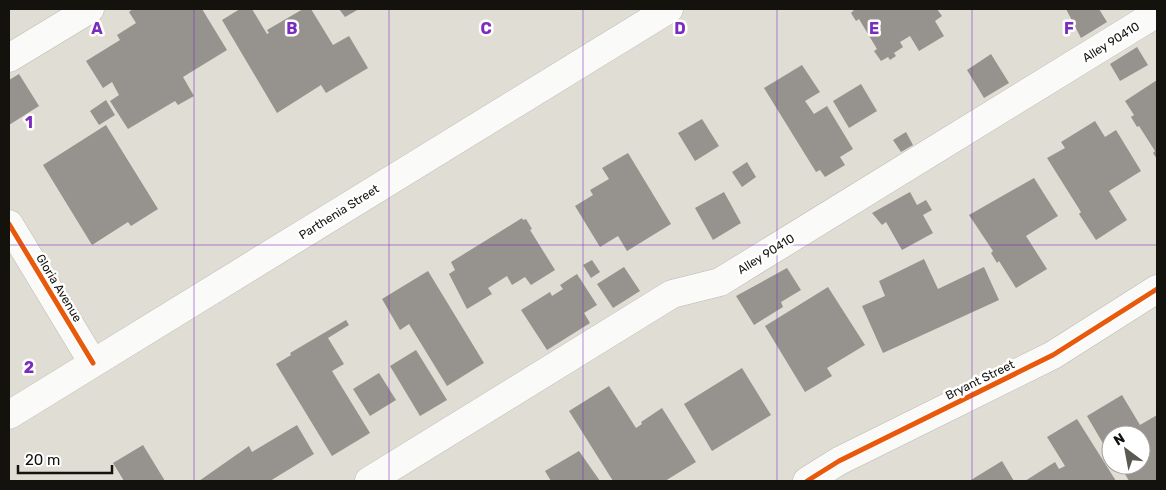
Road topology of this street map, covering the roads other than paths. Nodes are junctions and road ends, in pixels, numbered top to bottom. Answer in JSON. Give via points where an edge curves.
{"nodes":[{"id":1,"x":90,"y":9,"type":"edge"},
{"id":2,"x":669,"y":9,"type":"edge"},
{"id":3,"x":1157,"y":13,"type":"edge"},
{"id":4,"x":9,"y":58,"type":"edge"},
{"id":5,"x":9,"y":224,"type":"edge"},
{"id":6,"x":1157,"y":289,"type":"edge"},
{"id":7,"x":93,"y":363,"type":"junction"},
{"id":8,"x":9,"y":415,"type":"edge"},
{"id":9,"x":369,"y":481,"type":"edge"},
{"id":10,"x":807,"y":481,"type":"edge"}],
"edges":[{"from":1,"to":4,"type":"main road"},
{"from":2,"to":7,"type":"main road","name":"Parthenia Street"},
{"from":3,"to":9,"type":"main road","name":"Alley 90410","via":[[720,282],[672,294]]},
{"from":5,"to":7,"type":"main road","name":"Gloria Avenue"},
{"from":6,"to":10,"type":"main road","name":"Bryant Street","via":[[1053,355],[839,461]]},
{"from":7,"to":8,"type":"main road","name":"Parthenia Street"}]}
